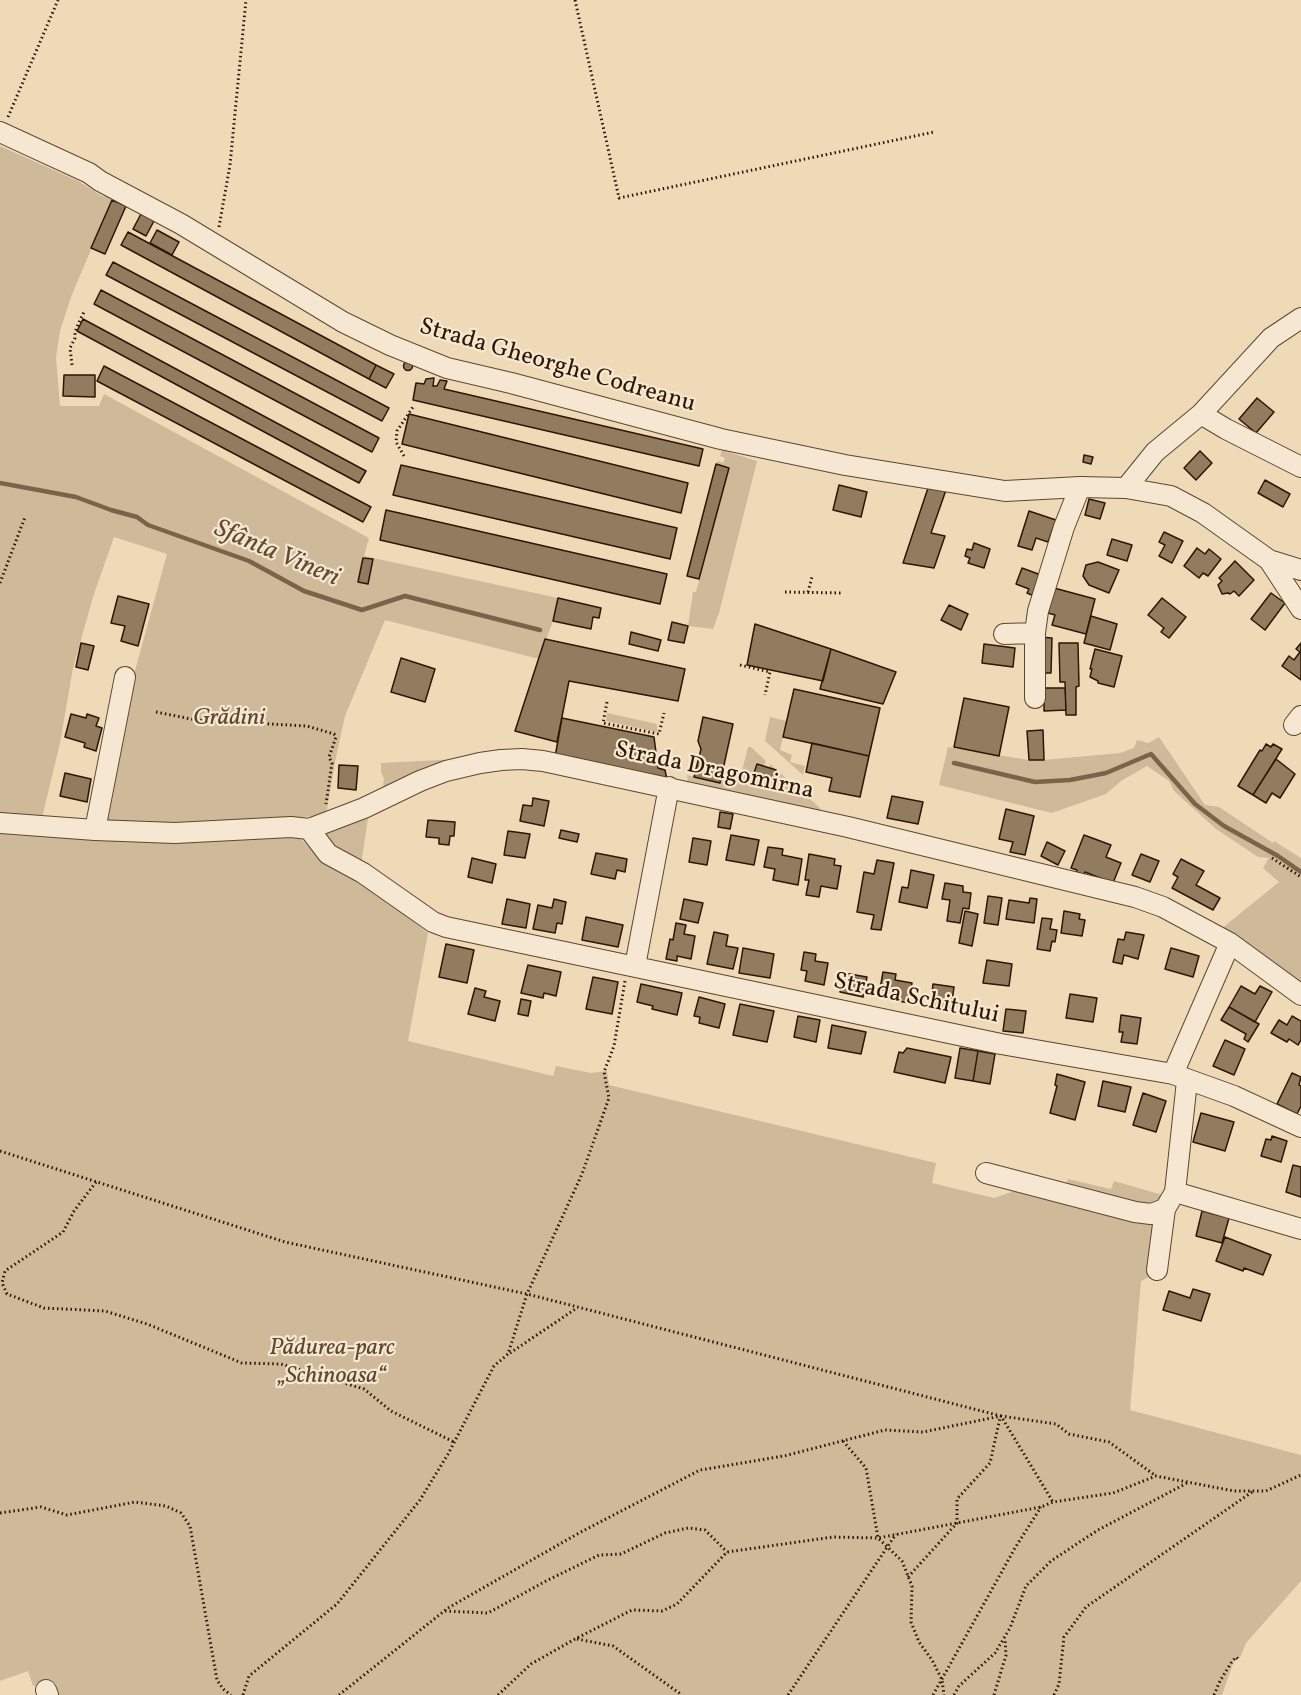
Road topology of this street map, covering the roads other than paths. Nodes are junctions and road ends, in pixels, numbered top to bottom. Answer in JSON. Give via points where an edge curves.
{"nodes":[{"id":1,"x":1,"y":132,"type":"edge"},
{"id":2,"x":1301,"y":318,"type":"edge"},
{"id":3,"x":1201,"y":414,"type":"junction"},
{"id":4,"x":1301,"y":467,"type":"edge"},
{"id":5,"x":1080,"y":487,"type":"junction"},
{"id":6,"x":1126,"y":488,"type":"junction"},
{"id":7,"x":1269,"y":560,"type":"junction"},
{"id":8,"x":1301,"y":570,"type":"edge"},
{"id":9,"x":1301,"y":609,"type":"edge"},
{"id":10,"x":1035,"y":633,"type":"junction"},
{"id":11,"x":1004,"y":634,"type":"dead end"},
{"id":12,"x":125,"y":677,"type":"dead end"},
{"id":13,"x":1035,"y":698,"type":"dead end"},
{"id":14,"x":669,"y":787,"type":"junction"},
{"id":15,"x":0,"y":823,"type":"edge"},
{"id":16,"x":316,"y":826,"type":"junction"},
{"id":17,"x":95,"y":830,"type":"junction"},
{"id":18,"x":1230,"y":943,"type":"junction"},
{"id":19,"x":631,"y":965,"type":"junction"},
{"id":20,"x":1301,"y":995,"type":"edge"},
{"id":21,"x":1180,"y":1078,"type":"junction"},
{"id":22,"x":1301,"y":1127,"type":"edge"},
{"id":23,"x":986,"y":1173,"type":"dead end"},
{"id":24,"x":1175,"y":1192,"type":"junction"},
{"id":25,"x":1165,"y":1209,"type":"junction"},
{"id":26,"x":1301,"y":1229,"type":"edge"},
{"id":27,"x":1156,"y":1270,"type":"dead end"}],
"edges":[{"from":1,"to":5,"type":"street","name":"Strada Gheorghe Codreanu","via":[[89,173],[181,224],[343,322],[447,368],[721,439],[845,465],[1005,491]]},
{"from":2,"to":3,"type":"street","via":[[1271,338]]},
{"from":3,"to":4,"type":"street"},
{"from":3,"to":6,"type":"street","via":[[1155,452]]},
{"from":5,"to":6,"type":"street","name":"Strada Gheorghe Codreanu"},
{"from":5,"to":10,"type":"street","via":[[1038,611]]},
{"from":6,"to":7,"type":"street","name":"Strada Gheorghe Codreanu","via":[[1171,496],[1186,503]]},
{"from":7,"to":8,"type":"street"},
{"from":7,"to":9,"type":"street","name":"Strada Gheorghe Codreanu"},
{"from":10,"to":11,"type":"street"},
{"from":10,"to":13,"type":"street"},
{"from":12,"to":17,"type":"street"},
{"from":14,"to":16,"type":"street","name":"Strada Dragomirna","via":[[543,761],[501,760],[446,771]]},
{"from":14,"to":18,"type":"street","name":"Strada Dragomirna","via":[[1135,897],[1164,907]]},
{"from":14,"to":19,"type":"street"},
{"from":15,"to":17,"type":"street","name":"Strada Dragomirna"},
{"from":16,"to":17,"type":"street","name":"Strada Dragomirna","via":[[175,833]]},
{"from":16,"to":19,"type":"street","name":"Strada Schitului","via":[[328,854],[363,873],[433,922]]},
{"from":18,"to":20,"type":"street","name":"Strada Dragomirna"},
{"from":18,"to":21,"type":"street"},
{"from":19,"to":21,"type":"street","name":"Strada Schitului"},
{"from":21,"to":22,"type":"street","name":"Strada Schitului","via":[[1234,1096]]},
{"from":21,"to":24,"type":"street"},
{"from":23,"to":25,"type":"street","via":[[1135,1212],[1151,1214]]},
{"from":24,"to":25,"type":"street"},
{"from":24,"to":26,"type":"street"},
{"from":25,"to":27,"type":"street"}]}
